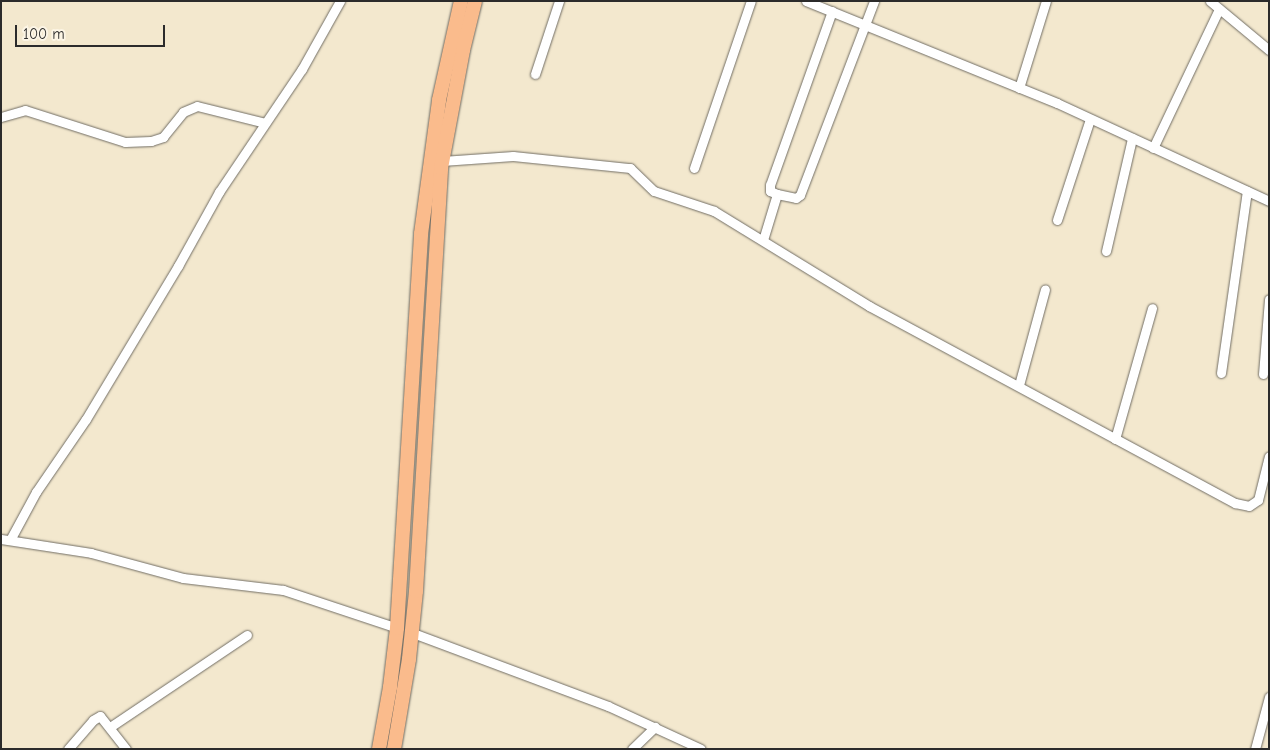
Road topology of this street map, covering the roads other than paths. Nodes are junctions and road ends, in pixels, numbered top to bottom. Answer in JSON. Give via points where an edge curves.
{"nodes":[{"id":1,"x":340,"y":1,"type":"edge"},
{"id":2,"x":461,"y":1,"type":"edge"},
{"id":3,"x":475,"y":1,"type":"edge"},
{"id":4,"x":559,"y":1,"type":"edge"},
{"id":5,"x":751,"y":1,"type":"edge"},
{"id":6,"x":806,"y":1,"type":"edge"},
{"id":7,"x":874,"y":1,"type":"edge"},
{"id":8,"x":1046,"y":1,"type":"edge"},
{"id":9,"x":1210,"y":1,"type":"edge"},
{"id":10,"x":1219,"y":9,"type":"junction"},
{"id":11,"x":832,"y":11,"type":"junction"},
{"id":12,"x":866,"y":24,"type":"junction"},
{"id":13,"x":1269,"y":50,"type":"edge"},
{"id":14,"x":535,"y":74,"type":"dead end"},
{"id":15,"x":1019,"y":88,"type":"junction"},
{"id":16,"x":1,"y":116,"type":"edge"},
{"id":17,"x":1090,"y":119,"type":"junction"},
{"id":18,"x":264,"y":123,"type":"junction"},
{"id":19,"x":1132,"y":138,"type":"junction"},
{"id":20,"x":1153,"y":148,"type":"junction"},
{"id":21,"x":442,"y":161,"type":"junction"},
{"id":22,"x":694,"y":168,"type":"dead end"},
{"id":23,"x":1247,"y":191,"type":"junction"},
{"id":24,"x":777,"y":194,"type":"junction"},
{"id":25,"x":1268,"y":198,"type":"edge"},
{"id":26,"x":1057,"y":220,"type":"dead end"},
{"id":27,"x":763,"y":240,"type":"junction"},
{"id":28,"x":1106,"y":251,"type":"dead end"},
{"id":29,"x":1045,"y":289,"type":"dead end"},
{"id":30,"x":1269,"y":299,"type":"edge"},
{"id":31,"x":1152,"y":308,"type":"dead end"},
{"id":32,"x":1221,"y":373,"type":"dead end"},
{"id":33,"x":1263,"y":374,"type":"dead end"},
{"id":34,"x":1019,"y":385,"type":"junction"},
{"id":35,"x":1116,"y":440,"type":"junction"},
{"id":36,"x":1269,"y":456,"type":"edge"},
{"id":37,"x":408,"y":463,"type":"junction"},
{"id":38,"x":425,"y":464,"type":"junction"},
{"id":39,"x":6,"y":539,"type":"edge"},
{"id":40,"x":397,"y":628,"type":"junction"},
{"id":41,"x":413,"y":633,"type":"junction"},
{"id":42,"x":247,"y":635,"type":"dead end"},
{"id":43,"x":1269,"y":697,"type":"edge"},
{"id":44,"x":110,"y":727,"type":"junction"},
{"id":45,"x":655,"y":727,"type":"junction"},
{"id":46,"x":688,"y":746,"type":"edge"},
{"id":47,"x":68,"y":749,"type":"edge"},
{"id":48,"x":126,"y":749,"type":"edge"},
{"id":49,"x":379,"y":749,"type":"edge"},
{"id":50,"x":394,"y":749,"type":"edge"},
{"id":51,"x":632,"y":749,"type":"edge"},
{"id":52,"x":701,"y":749,"type":"edge"},
{"id":53,"x":1255,"y":749,"type":"edge"}],
"edges":[{"from":1,"to":18,"type":"street","via":[[302,69]]},
{"from":2,"to":37,"type":"main road","via":[[439,100],[421,234]]},
{"from":3,"to":21,"type":"main road"},
{"from":4,"to":14,"type":"street"},
{"from":5,"to":22,"type":"street"},
{"from":6,"to":11,"type":"street"},
{"from":7,"to":12,"type":"street"},
{"from":8,"to":15,"type":"street"},
{"from":9,"to":10,"type":"street"},
{"from":10,"to":13,"type":"street"},
{"from":10,"to":20,"type":"street"},
{"from":11,"to":12,"type":"street"},
{"from":11,"to":24,"type":"street","via":[[770,185],[770,191]]},
{"from":12,"to":15,"type":"street"},
{"from":12,"to":24,"type":"street","via":[[800,195],[796,198]]},
{"from":15,"to":17,"type":"street"},
{"from":16,"to":18,"type":"street","via":[[25,110],[125,142],[163,137],[182,112],[197,106]]},
{"from":17,"to":19,"type":"street"},
{"from":17,"to":26,"type":"street"},
{"from":18,"to":39,"type":"street","via":[[218,192],[178,266],[86,419]]},
{"from":19,"to":20,"type":"street"},
{"from":19,"to":28,"type":"street"},
{"from":20,"to":23,"type":"street"},
{"from":21,"to":27,"type":"street","via":[[517,156],[630,168],[654,191],[714,212]]},
{"from":21,"to":38,"type":"main road","via":[[435,235]]},
{"from":23,"to":25,"type":"street"},
{"from":23,"to":32,"type":"street"},
{"from":24,"to":27,"type":"street"},
{"from":27,"to":34,"type":"street","via":[[869,306]]},
{"from":29,"to":34,"type":"street"},
{"from":30,"to":33,"type":"street"},
{"from":31,"to":35,"type":"street"},
{"from":34,"to":35,"type":"street"},
{"from":35,"to":36,"type":"street","via":[[1243,506],[1258,500]]},
{"from":37,"to":38,"type":"main road"},
{"from":37,"to":40,"type":"main road"},
{"from":38,"to":41,"type":"main road"},
{"from":39,"to":40,"type":"street","via":[[91,553],[183,578],[284,590]]},
{"from":40,"to":49,"type":"main road"},
{"from":41,"to":45,"type":"street","via":[[563,688]]},
{"from":41,"to":50,"type":"main road"},
{"from":42,"to":44,"type":"street"},
{"from":43,"to":53,"type":"street"},
{"from":44,"to":47,"type":"street","via":[[103,717],[96,717]]},
{"from":44,"to":48,"type":"street"},
{"from":45,"to":46,"type":"street"},
{"from":45,"to":51,"type":"street"},
{"from":46,"to":52,"type":"street"}]}
